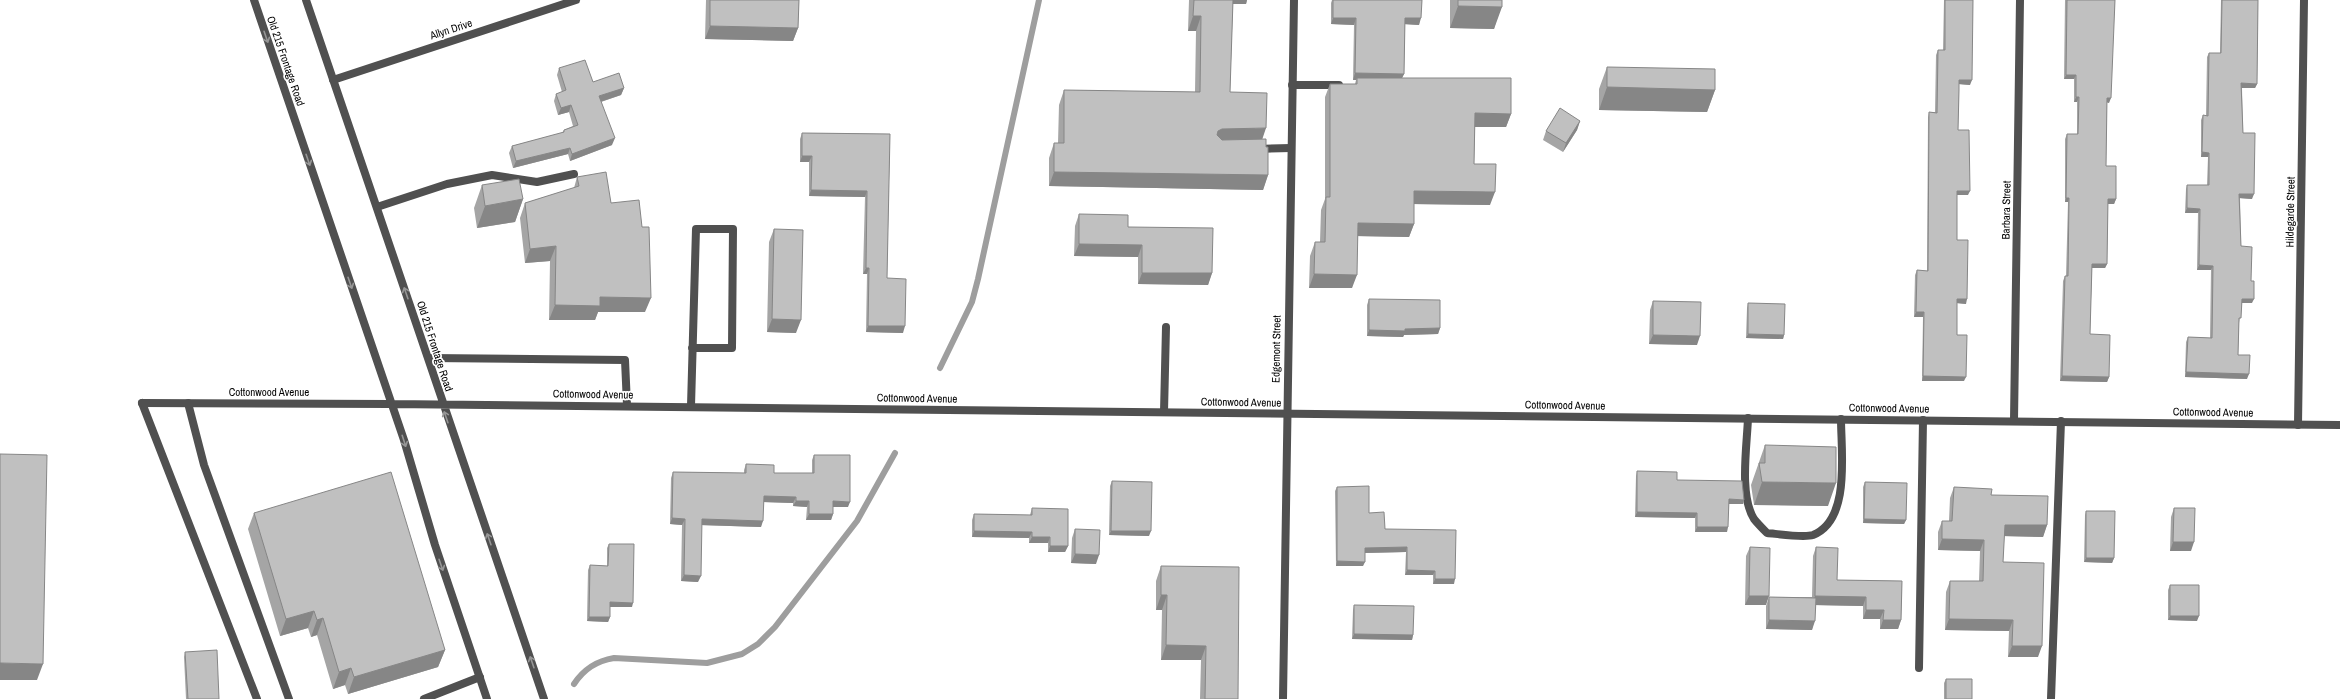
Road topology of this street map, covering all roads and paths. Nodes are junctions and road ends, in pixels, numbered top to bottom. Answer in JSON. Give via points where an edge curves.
{"nodes":[{"id":1,"x":254,"y":0,"type":"edge"},
{"id":2,"x":306,"y":0,"type":"edge"},
{"id":3,"x":576,"y":0,"type":"edge"},
{"id":4,"x":1294,"y":0,"type":"edge"},
{"id":5,"x":2020,"y":0,"type":"edge"},
{"id":6,"x":2304,"y":0,"type":"edge"},
{"id":7,"x":333,"y":80,"type":"junction"},
{"id":8,"x":1292,"y":85,"type":"junction"},
{"id":9,"x":1348,"y":85,"type":"edge"},
{"id":10,"x":1291,"y":148,"type":"junction"},
{"id":11,"x":1247,"y":149,"type":"edge"},
{"id":12,"x":574,"y":174,"type":"dead end"},
{"id":13,"x":377,"y":207,"type":"junction"},
{"id":14,"x":1166,"y":327,"type":"dead end"},
{"id":15,"x":692,"y":348,"type":"junction"},
{"id":16,"x":429,"y":358,"type":"junction"},
{"id":17,"x":188,"y":403,"type":"junction"},
{"id":18,"x":442,"y":403,"type":"junction"},
{"id":19,"x":392,"y":404,"type":"junction"},
{"id":20,"x":627,"y":405,"type":"junction"},
{"id":21,"x":691,"y":406,"type":"junction"},
{"id":22,"x":1164,"y":412,"type":"junction"},
{"id":23,"x":1286,"y":413,"type":"junction"},
{"id":24,"x":1748,"y":418,"type":"junction"},
{"id":25,"x":1841,"y":419,"type":"junction"},
{"id":26,"x":1923,"y":420,"type":"junction"},
{"id":27,"x":2014,"y":421,"type":"junction"},
{"id":28,"x":2061,"y":421,"type":"junction"},
{"id":29,"x":2298,"y":425,"type":"junction"},
{"id":30,"x":2340,"y":425,"type":"edge"},
{"id":31,"x":1919,"y":668,"type":"dead end"},
{"id":32,"x":480,"y":677,"type":"junction"},
{"id":33,"x":257,"y":699,"type":"edge"},
{"id":34,"x":290,"y":699,"type":"edge"},
{"id":35,"x":424,"y":699,"type":"edge"},
{"id":36,"x":488,"y":699,"type":"edge"},
{"id":37,"x":544,"y":699,"type":"edge"},
{"id":38,"x":1283,"y":699,"type":"edge"},
{"id":39,"x":2051,"y":699,"type":"edge"}],
"edges":[{"from":1,"to":19,"type":"street","name":"Old 215 Frontage Road","one_way":true},
{"from":2,"to":7,"type":"street","name":"Old 215 Frontage Road"},
{"from":3,"to":7,"type":"street","name":"Allyn Drive"},
{"from":4,"to":8,"type":"street","name":"Edgemont Street"},
{"from":5,"to":27,"type":"street","name":"Barbara Street"},
{"from":6,"to":29,"type":"street","name":"Hildegarde Street"},
{"from":7,"to":13,"type":"street","name":"Old 215 Frontage Road"},
{"from":8,"to":9,"type":"street"},
{"from":8,"to":10,"type":"street","name":"Edgemont Street"},
{"from":10,"to":11,"type":"street"},
{"from":10,"to":23,"type":"street","name":"Edgemont Street"},
{"from":12,"to":13,"type":"street","via":[[537,182],[492,174],[447,184]]},
{"from":16,"to":13,"type":"street","name":"Old 215 Frontage Road","one_way":true},
{"from":14,"to":22,"type":"street"},
{"from":15,"to":15,"type":"street","via":[[696,228],[732,229],[732,348]]},
{"from":15,"to":21,"type":"street"},
{"from":16,"to":18,"type":"street","name":"Old 215 Frontage Road"},
{"from":16,"to":20,"type":"street","via":[[624,360]]},
{"from":17,"to":19,"type":"street","name":"Cottonwood Avenue"},
{"from":17,"to":33,"type":"street","name":"Cottonwood Avenue","via":[[142,403]]},
{"from":17,"to":34,"type":"street","via":[[204,465]]},
{"from":18,"to":19,"type":"street","name":"Cottonwood Avenue"},
{"from":18,"to":20,"type":"street","name":"Cottonwood Avenue"},
{"from":37,"to":18,"type":"street","name":"Old 215 Frontage Road","one_way":true},
{"from":19,"to":32,"type":"street","name":"Old 215 Frontage Road","one_way":true,"via":[[435,545]]},
{"from":20,"to":21,"type":"street","name":"Cottonwood Avenue"},
{"from":21,"to":22,"type":"street","name":"Cottonwood Avenue"},
{"from":22,"to":23,"type":"street","name":"Cottonwood Avenue"},
{"from":23,"to":24,"type":"street","name":"Cottonwood Avenue"},
{"from":23,"to":38,"type":"street","name":"Edgemont Street"},
{"from":24,"to":25,"type":"street","name":"Cottonwood Avenue"},
{"from":24,"to":25,"type":"street","via":[[1747,503],[1754,519],[1767,533],[1812,535],[1828,526],[1837,509]]},
{"from":25,"to":26,"type":"street","name":"Cottonwood Avenue"},
{"from":26,"to":27,"type":"street","name":"Cottonwood Avenue"},
{"from":26,"to":31,"type":"street"},
{"from":27,"to":28,"type":"street","name":"Cottonwood Avenue"},
{"from":28,"to":29,"type":"street","name":"Cottonwood Avenue"},
{"from":28,"to":39,"type":"street"},
{"from":29,"to":30,"type":"street","name":"Cottonwood Avenue"},
{"from":32,"to":35,"type":"street"},
{"from":32,"to":36,"type":"street","name":"Old 215 Frontage Road"}]}
